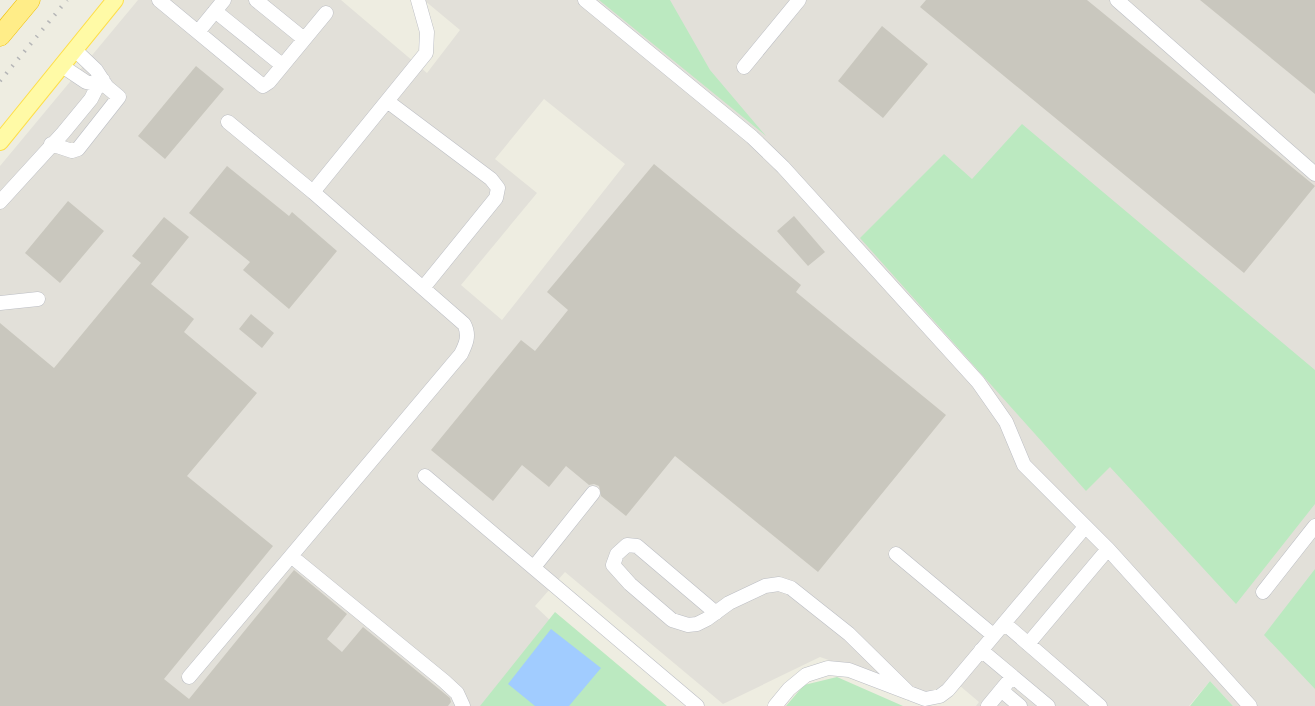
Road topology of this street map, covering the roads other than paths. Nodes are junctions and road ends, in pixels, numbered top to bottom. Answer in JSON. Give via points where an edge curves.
{"nodes":[{"id":1,"x":30,"y":0,"type":"edge"},
{"id":2,"x":115,"y":0,"type":"edge"},
{"id":3,"x":159,"y":0,"type":"edge"},
{"id":4,"x":256,"y":0,"type":"edge"},
{"id":5,"x":418,"y":0,"type":"edge"},
{"id":6,"x":585,"y":0,"type":"edge"},
{"id":7,"x":799,"y":0,"type":"edge"},
{"id":8,"x":1117,"y":0,"type":"edge"},
{"id":9,"x":220,"y":5,"type":"edge"},
{"id":10,"x":326,"y":12,"type":"dead end"},
{"id":11,"x":198,"y":32,"type":"junction"},
{"id":12,"x":0,"y":36,"type":"edge"},
{"id":13,"x":304,"y":39,"type":"junction"},
{"id":14,"x":75,"y":50,"type":"junction"},
{"id":15,"x":62,"y":66,"type":"junction"},
{"id":16,"x":282,"y":66,"type":"junction"},
{"id":17,"x":744,"y":67,"type":"dead end"},
{"id":18,"x":102,"y":84,"type":"junction"},
{"id":19,"x":387,"y":101,"type":"junction"},
{"id":20,"x":228,"y":122,"type":"dead end"},
{"id":21,"x":0,"y":142,"type":"edge"},
{"id":22,"x":51,"y":144,"type":"junction"},
{"id":23,"x":1315,"y":174,"type":"edge"},
{"id":24,"x":313,"y":192,"type":"junction"},
{"id":25,"x":0,"y":202,"type":"edge"},
{"id":26,"x":423,"y":288,"type":"junction"},
{"id":27,"x":38,"y":299,"type":"dead end"},
{"id":28,"x":0,"y":303,"type":"edge"},
{"id":29,"x":425,"y":476,"type":"dead end"},
{"id":30,"x":593,"y":493,"type":"dead end"},
{"id":31,"x":1315,"y":526,"type":"edge"},
{"id":32,"x":1085,"y":527,"type":"junction"},
{"id":33,"x":1108,"y":549,"type":"junction"},
{"id":34,"x":896,"y":554,"type":"dead end"},
{"id":35,"x":291,"y":556,"type":"junction"},
{"id":36,"x":534,"y":567,"type":"junction"},
{"id":37,"x":1263,"y":592,"type":"dead end"},
{"id":38,"x":716,"y":613,"type":"junction"},
{"id":39,"x":1004,"y":623,"type":"junction"},
{"id":40,"x":993,"y":635,"type":"junction"},
{"id":41,"x":1028,"y":644,"type":"junction"},
{"id":42,"x":981,"y":650,"type":"junction"},
{"id":43,"x":189,"y":677,"type":"dead end"},
{"id":44,"x":1012,"y":677,"type":"junction"},
{"id":45,"x":1001,"y":690,"type":"junction"},
{"id":46,"x":909,"y":693,"type":"junction"},
{"id":47,"x":463,"y":706,"type":"edge"},
{"id":48,"x":697,"y":706,"type":"edge"},
{"id":49,"x":775,"y":706,"type":"edge"},
{"id":50,"x":988,"y":706,"type":"edge"},
{"id":51,"x":1020,"y":706,"type":"edge"},
{"id":52,"x":1048,"y":706,"type":"edge"},
{"id":53,"x":1100,"y":706,"type":"edge"},
{"id":54,"x":1250,"y":706,"type":"edge"}],
"edges":[{"from":1,"to":12,"type":"highway"},
{"from":2,"to":14,"type":"main road"},
{"from":3,"to":11,"type":"street"},
{"from":4,"to":13,"type":"street"},
{"from":5,"to":19,"type":"street","via":[[427,32],[426,53]]},
{"from":6,"to":32,"type":"street","via":[[783,167],[978,382],[1006,422],[1024,465]]},
{"from":7,"to":17,"type":"street"},
{"from":8,"to":23,"type":"street"},
{"from":9,"to":11,"type":"street"},
{"from":9,"to":16,"type":"street"},
{"from":10,"to":13,"type":"street"},
{"from":11,"to":16,"type":"street","via":[[261,85],[267,84]]},
{"from":13,"to":16,"type":"street"},
{"from":14,"to":15,"type":"main road"},
{"from":14,"to":18,"type":"street","via":[[96,70]]},
{"from":15,"to":18,"type":"street","via":[[86,82]]},
{"from":15,"to":21,"type":"main road"},
{"from":18,"to":22,"type":"street"},
{"from":18,"to":22,"type":"street","via":[[119,98],[78,149],[72,151]]},
{"from":19,"to":24,"type":"street"},
{"from":19,"to":26,"type":"street","via":[[498,188],[496,198]]},
{"from":20,"to":24,"type":"street"},
{"from":22,"to":25,"type":"street"},
{"from":24,"to":26,"type":"street"},
{"from":26,"to":35,"type":"street","via":[[464,324],[467,330],[461,354]]},
{"from":27,"to":28,"type":"street"},
{"from":29,"to":36,"type":"street"},
{"from":30,"to":36,"type":"street"},
{"from":31,"to":37,"type":"street"},
{"from":32,"to":33,"type":"street"},
{"from":32,"to":39,"type":"street"},
{"from":33,"to":41,"type":"street"},
{"from":33,"to":54,"type":"street"},
{"from":34,"to":40,"type":"street"},
{"from":35,"to":43,"type":"street"},
{"from":35,"to":47,"type":"street","via":[[444,681],[457,693]]},
{"from":36,"to":48,"type":"street"},
{"from":38,"to":38,"type":"street","via":[[697,624],[672,620],[613,566],[617,554],[627,545],[637,546]]},
{"from":38,"to":46,"type":"street","via":[[765,586],[779,584],[790,588],[849,634]]},
{"from":39,"to":40,"type":"street"},
{"from":39,"to":41,"type":"street"},
{"from":40,"to":42,"type":"street"},
{"from":41,"to":53,"type":"street"},
{"from":42,"to":44,"type":"street"},
{"from":42,"to":46,"type":"street","via":[[940,696],[925,699]]},
{"from":44,"to":45,"type":"street"},
{"from":44,"to":52,"type":"street"},
{"from":45,"to":50,"type":"street"},
{"from":45,"to":51,"type":"street"},
{"from":46,"to":49,"type":"street","via":[[849,670],[828,668],[806,675]]}]}
